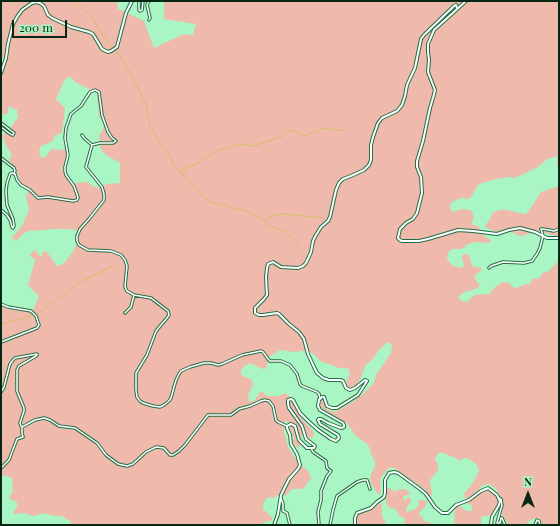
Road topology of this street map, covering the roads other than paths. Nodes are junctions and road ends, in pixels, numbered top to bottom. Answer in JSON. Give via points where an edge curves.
{"nodes":[{"id":1,"x":132,"y":1,"type":"edge"},
{"id":2,"x":139,"y":1,"type":"edge"},
{"id":3,"x":143,"y":1,"type":"edge"},
{"id":4,"x":149,"y":1,"type":"edge"},
{"id":5,"x":466,"y":1,"type":"edge"},
{"id":6,"x":457,"y":8,"type":"junction"},
{"id":7,"x":149,"y":20,"type":"dead end"},
{"id":8,"x":1,"y":73,"type":"edge"},
{"id":9,"x":1,"y":123,"type":"edge"},
{"id":10,"x":1,"y":127,"type":"edge"},
{"id":11,"x":82,"y":134,"type":"dead end"},
{"id":12,"x":92,"y":145,"type":"junction"},
{"id":13,"x":1,"y":158,"type":"edge"},
{"id":14,"x":14,"y":173,"type":"junction"},
{"id":15,"x":1,"y":210,"type":"edge"},
{"id":16,"x":559,"y":229,"type":"edge"},
{"id":17,"x":543,"y":236,"type":"junction"},
{"id":18,"x":559,"y":238,"type":"edge"},
{"id":19,"x":489,"y":268,"type":"dead end"},
{"id":20,"x":134,"y":295,"type":"junction"},
{"id":21,"x":1,"y":304,"type":"edge"},
{"id":22,"x":125,"y":313,"type":"dead end"},
{"id":23,"x":1,"y":342,"type":"edge"},
{"id":24,"x":1,"y":392,"type":"edge"},
{"id":25,"x":320,"y":398,"type":"junction"},
{"id":26,"x":22,"y":426,"type":"junction"},
{"id":27,"x":287,"y":426,"type":"junction"},
{"id":28,"x":311,"y":448,"type":"junction"},
{"id":29,"x":1,"y":468,"type":"edge"},
{"id":30,"x":370,"y":489,"type":"dead end"},
{"id":31,"x":281,"y":498,"type":"junction"},
{"id":32,"x":499,"y":499,"type":"junction"},
{"id":33,"x":274,"y":525,"type":"edge"},
{"id":34,"x":290,"y":525,"type":"edge"},
{"id":35,"x":319,"y":525,"type":"edge"},
{"id":36,"x":330,"y":525,"type":"edge"},
{"id":37,"x":355,"y":525,"type":"edge"},
{"id":38,"x":491,"y":525,"type":"edge"},
{"id":39,"x":505,"y":525,"type":"edge"},
{"id":40,"x":535,"y":525,"type":"edge"},
{"id":41,"x":540,"y":525,"type":"edge"}],
"edges":[{"from":1,"to":8,"type":"street","via":[[116,49],[111,51],[102,49],[93,34],[52,18],[44,6],[32,3],[22,10],[13,24]]},
{"from":2,"to":3,"type":"street","via":[[140,11]]},
{"from":4,"to":7,"type":"street"},
{"from":5,"to":6,"type":"street"},
{"from":6,"to":17,"type":"street","via":[[434,30],[428,44],[428,72],[435,90],[417,161],[422,193],[417,213],[400,229],[398,238],[402,241],[419,241],[458,230],[497,234],[515,228],[531,230]]},
{"from":6,"to":25,"type":"street","via":[[454,6],[421,39],[415,68],[407,84],[402,105],[378,123],[371,145],[369,165],[339,183],[330,217],[316,234],[306,263],[300,268],[281,267],[271,262],[268,264],[267,295],[255,308],[255,313],[263,316],[277,313],[299,332],[314,367],[323,378],[340,380],[350,390],[364,380],[367,381],[358,395],[335,408],[327,406],[324,397]]},
{"from":9,"to":10,"type":"street","via":[[14,135]]},
{"from":11,"to":12,"type":"street"},
{"from":12,"to":14,"type":"street","via":[[116,141],[107,129],[102,115],[100,94],[96,90],[87,94],[84,101],[71,114],[66,128],[68,155],[65,171],[78,198],[73,201],[38,198],[21,185]]},
{"from":12,"to":20,"type":"street","via":[[86,167],[102,187],[104,200],[79,231],[78,244],[84,249],[111,251],[121,255],[127,266],[125,286],[127,291]]},
{"from":13,"to":14,"type":"street","via":[[14,168]]},
{"from":14,"to":15,"type":"street","via":[[10,174],[6,188],[13,228],[7,215]]},
{"from":16,"to":17,"type":"street","via":[[542,229]]},
{"from":17,"to":18,"type":"street"},
{"from":17,"to":19,"type":"street","via":[[532,262],[503,262]]},
{"from":20,"to":22,"type":"street","via":[[131,307]]},
{"from":20,"to":25,"type":"street","via":[[151,298],[169,313],[156,331],[147,355],[136,373],[136,395],[143,403],[160,407],[167,404],[172,398],[179,374],[190,367],[208,362],[222,364],[242,355],[261,351],[270,361],[290,365],[297,374],[300,384],[319,394]]},
{"from":21,"to":23,"type":"street","via":[[8,308],[31,311],[39,325]]},
{"from":24,"to":26,"type":"street","via":[[13,360],[36,354],[17,370],[17,391],[24,408],[20,423]]},
{"from":25,"to":28,"type":"street","via":[[320,410],[344,425],[341,428],[318,420],[338,435],[338,440],[331,439],[318,430],[300,413],[293,400],[289,399],[288,402],[289,408],[302,426],[306,439],[315,446]]},
{"from":26,"to":27,"type":"street","via":[[44,418],[59,426],[75,428],[97,443],[106,455],[118,464],[127,466],[156,447],[164,448],[173,455],[185,445],[208,415],[231,415],[239,409],[265,400],[272,404],[276,420]]},
{"from":26,"to":29,"type":"street","via":[[23,437],[17,439],[9,460]]},
{"from":27,"to":28,"type":"street","via":[[295,426],[301,443]]},
{"from":27,"to":31,"type":"street","via":[[300,465],[289,479]]},
{"from":28,"to":35,"type":"street","via":[[326,461],[327,468],[331,470],[321,491]]},
{"from":30,"to":36,"type":"street","via":[[367,480],[363,480],[337,496]]},
{"from":31,"to":33,"type":"street"},
{"from":31,"to":34,"type":"street","via":[[283,511],[287,513]]},
{"from":32,"to":37,"type":"street","via":[[486,488],[469,500],[456,505],[448,513],[442,513],[420,489],[398,473],[392,472],[385,480],[384,497],[371,508],[357,513]]},
{"from":32,"to":38,"type":"street"},
{"from":32,"to":39,"type":"street","via":[[502,505],[497,523],[500,523],[502,518]]},
{"from":40,"to":41,"type":"street","via":[[539,520]]}]}
